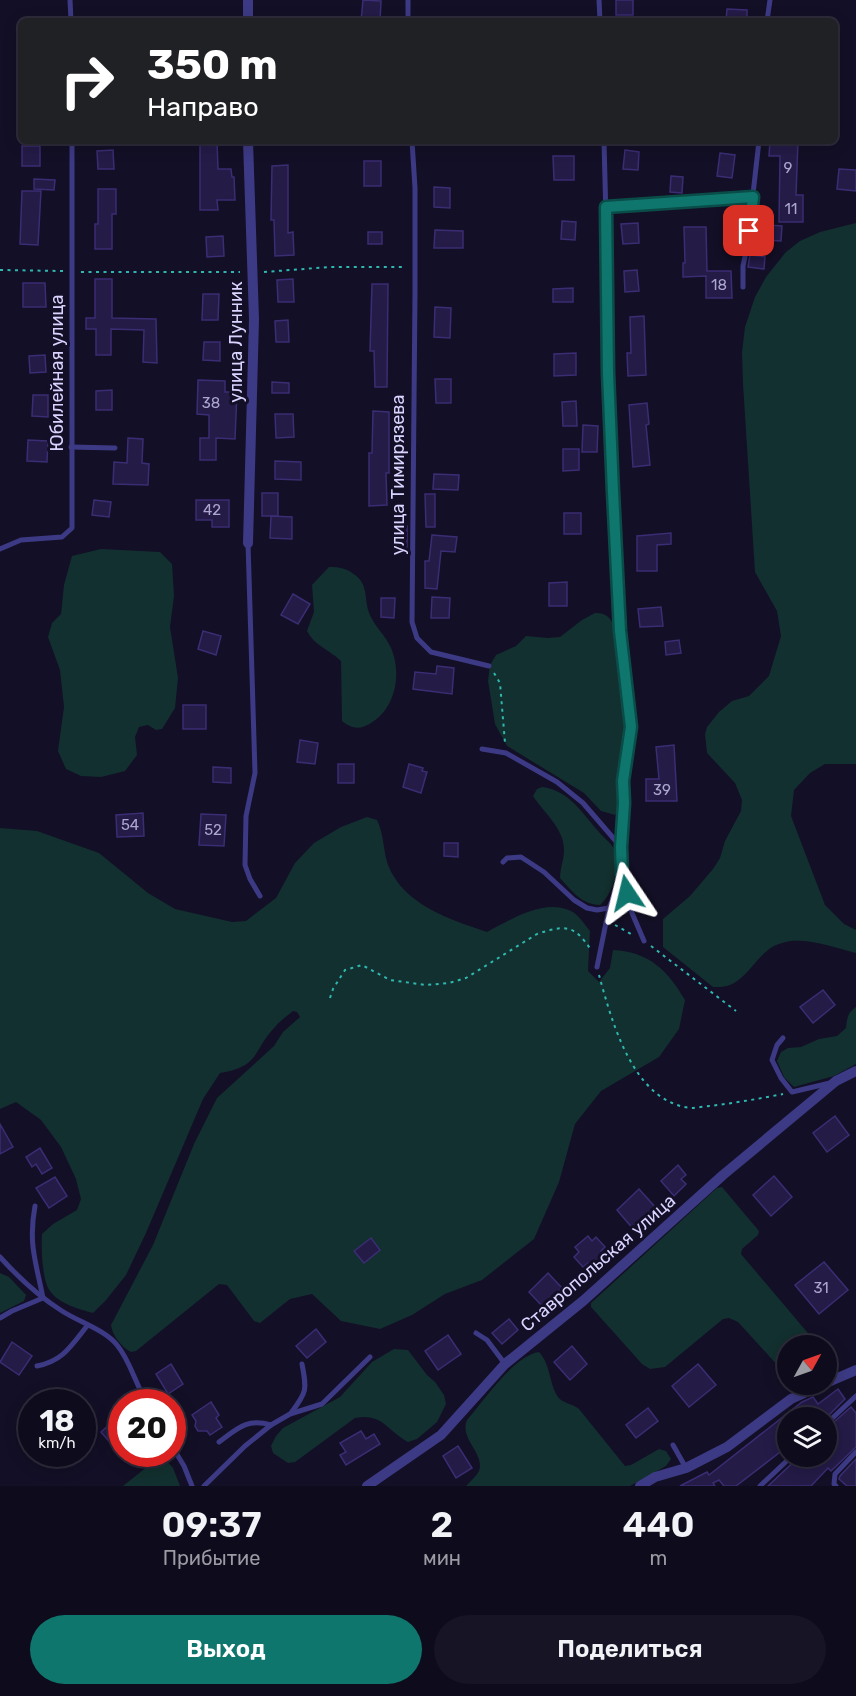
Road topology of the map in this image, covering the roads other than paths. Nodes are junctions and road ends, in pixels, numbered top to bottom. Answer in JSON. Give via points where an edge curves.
{"nodes":[{"id":1,"x":70,"y":0,"type":"edge"},
{"id":2,"x":248,"y":0,"type":"edge"},
{"id":3,"x":408,"y":0,"type":"edge"},
{"id":4,"x":599,"y":0,"type":"edge"},
{"id":5,"x":770,"y":0,"type":"edge"},
{"id":6,"x":71,"y":18,"type":"edge"},
{"id":7,"x":248,"y":18,"type":"edge"},
{"id":8,"x":408,"y":18,"type":"edge"},
{"id":9,"x":600,"y":18,"type":"edge"},
{"id":10,"x":767,"y":18,"type":"edge"},
{"id":11,"x":72,"y":144,"type":"edge"},
{"id":12,"x":248,"y":144,"type":"edge"},
{"id":13,"x":412,"y":144,"type":"edge"},
{"id":14,"x":604,"y":144,"type":"edge"},
{"id":15,"x":759,"y":144,"type":"edge"},
{"id":16,"x":753,"y":197,"type":"junction"},
{"id":17,"x":606,"y":207,"type":"junction"},
{"id":18,"x":743,"y":287,"type":"dead end"},
{"id":19,"x":71,"y":447,"type":"junction"},
{"id":20,"x":116,"y":448,"type":"dead end"},
{"id":21,"x":248,"y":543,"type":"joint"},
{"id":22,"x":0,"y":549,"type":"edge"},
{"id":23,"x":489,"y":666,"type":"road end"},
{"id":24,"x":482,"y":749,"type":"dead end"},
{"id":25,"x":621,"y":847,"type":"junction"},
{"id":26,"x":503,"y":862,"type":"dead end"},
{"id":27,"x":622,"y":874,"type":"junction"},
{"id":28,"x":260,"y":896,"type":"dead end"},
{"id":29,"x":609,"y":908,"type":"junction"},
{"id":30,"x":644,"y":941,"type":"road end"},
{"id":31,"x":597,"y":967,"type":"road end"},
{"id":32,"x":783,"y":1038,"type":"dead end"},
{"id":33,"x":856,"y":1071,"type":"edge"},
{"id":34,"x":836,"y":1082,"type":"junction"},
{"id":35,"x":35,"y":1206,"type":"dead end"},
{"id":36,"x":0,"y":1257,"type":"edge"},
{"id":37,"x":43,"y":1298,"type":"junction"},
{"id":38,"x":0,"y":1318,"type":"edge"},
{"id":39,"x":87,"y":1326,"type":"junction"},
{"id":40,"x":476,"y":1333,"type":"dead end"},
{"id":41,"x":370,"y":1357,"type":"dead end"},
{"id":42,"x":302,"y":1364,"type":"dead end"},
{"id":43,"x":505,"y":1364,"type":"junction"},
{"id":44,"x":37,"y":1366,"type":"dead end"},
{"id":45,"x":856,"y":1370,"type":"edge"},
{"id":46,"x":837,"y":1379,"type":"edge"},
{"id":47,"x":140,"y":1389,"type":"edge"},
{"id":48,"x":800,"y":1395,"type":"edge"},
{"id":49,"x":856,"y":1396,"type":"edge"},
{"id":50,"x":290,"y":1414,"type":"junction"},
{"id":51,"x":837,"y":1414,"type":"edge"},
{"id":52,"x":271,"y":1425,"type":"junction"},
{"id":53,"x":219,"y":1442,"type":"dead end"},
{"id":54,"x":673,"y":1445,"type":"dead end"},
{"id":55,"x":856,"y":1452,"type":"edge"},
{"id":56,"x":184,"y":1467,"type":"edge"},
{"id":57,"x":780,"y":1467,"type":"edge"},
{"id":58,"x":686,"y":1468,"type":"junction"},
{"id":59,"x":654,"y":1482,"type":"edge"},
{"id":60,"x":192,"y":1486,"type":"edge"},
{"id":61,"x":204,"y":1486,"type":"edge"},
{"id":62,"x":367,"y":1486,"type":"edge"},
{"id":63,"x":640,"y":1486,"type":"edge"},
{"id":64,"x":760,"y":1486,"type":"edge"},
{"id":65,"x":836,"y":1486,"type":"edge"}],
"edges":[{"from":1,"to":6,"type":"lane"},
{"from":2,"to":7,"type":"street"},
{"from":3,"to":8,"type":"lane"},
{"from":4,"to":9,"type":"lane"},
{"from":5,"to":10,"type":"lane"},
{"from":11,"to":19,"type":"lane","name":"Юбилейная улица"},
{"from":12,"to":21,"type":"street","name":"улица Лунник","via":[[254,319]]},
{"from":13,"to":23,"type":"lane","name":"улица Тимирязева","via":[[412,622],[417,638],[431,652]]},
{"from":14,"to":17,"type":"lane"},
{"from":15,"to":16,"type":"lane"},
{"from":16,"to":17,"type":"lane"},
{"from":16,"to":18,"type":"lane"},
{"from":17,"to":25,"type":"lane","via":[[613,492],[620,631],[631,727],[623,781]]},
{"from":19,"to":20,"type":"lane"},
{"from":19,"to":22,"type":"lane","name":"Юбилейная улица","via":[[72,528],[62,537],[21,540]]},
{"from":21,"to":28,"type":"lane","via":[[255,773],[246,816],[245,866]]},
{"from":24,"to":25,"type":"lane","via":[[506,753],[557,782],[583,803]]},
{"from":25,"to":27,"type":"lane"},
{"from":26,"to":29,"type":"lane","via":[[521,857],[544,872],[573,900],[587,908]]},
{"from":27,"to":29,"type":"lane"},
{"from":27,"to":30,"type":"lane"},
{"from":29,"to":31,"type":"lane"},
{"from":32,"to":34,"type":"lane","via":[[772,1060],[792,1092]]},
{"from":33,"to":34,"type":"street","name":"Ставропольская улица"},
{"from":34,"to":43,"type":"street","name":"Ставропольская улица"},
{"from":35,"to":37,"type":"lane","via":[[31,1244]]},
{"from":36,"to":37,"type":"lane"},
{"from":37,"to":38,"type":"lane"},
{"from":37,"to":39,"type":"lane"},
{"from":39,"to":44,"type":"lane","via":[[62,1357]]},
{"from":39,"to":47,"type":"lane","via":[[116,1344]]},
{"from":40,"to":43,"type":"lane"},
{"from":41,"to":50,"type":"lane","via":[[322,1404]]},
{"from":42,"to":50,"type":"lane","via":[[306,1385],[303,1397]]},
{"from":43,"to":62,"type":"street","name":"Ставропольская улица","via":[[441,1435]]},
{"from":45,"to":46,"type":"street"},
{"from":48,"to":58,"type":"street","via":[[727,1447]]},
{"from":49,"to":51,"type":"lane"},
{"from":50,"to":52,"type":"lane"},
{"from":52,"to":53,"type":"lane","via":[[246,1423]]},
{"from":52,"to":61,"type":"lane"},
{"from":54,"to":58,"type":"lane"},
{"from":55,"to":65,"type":"lane","via":[[835,1474]]},
{"from":56,"to":60,"type":"lane"},
{"from":57,"to":64,"type":"lane"},
{"from":58,"to":59,"type":"street"},
{"from":59,"to":63,"type":"street"}]}
